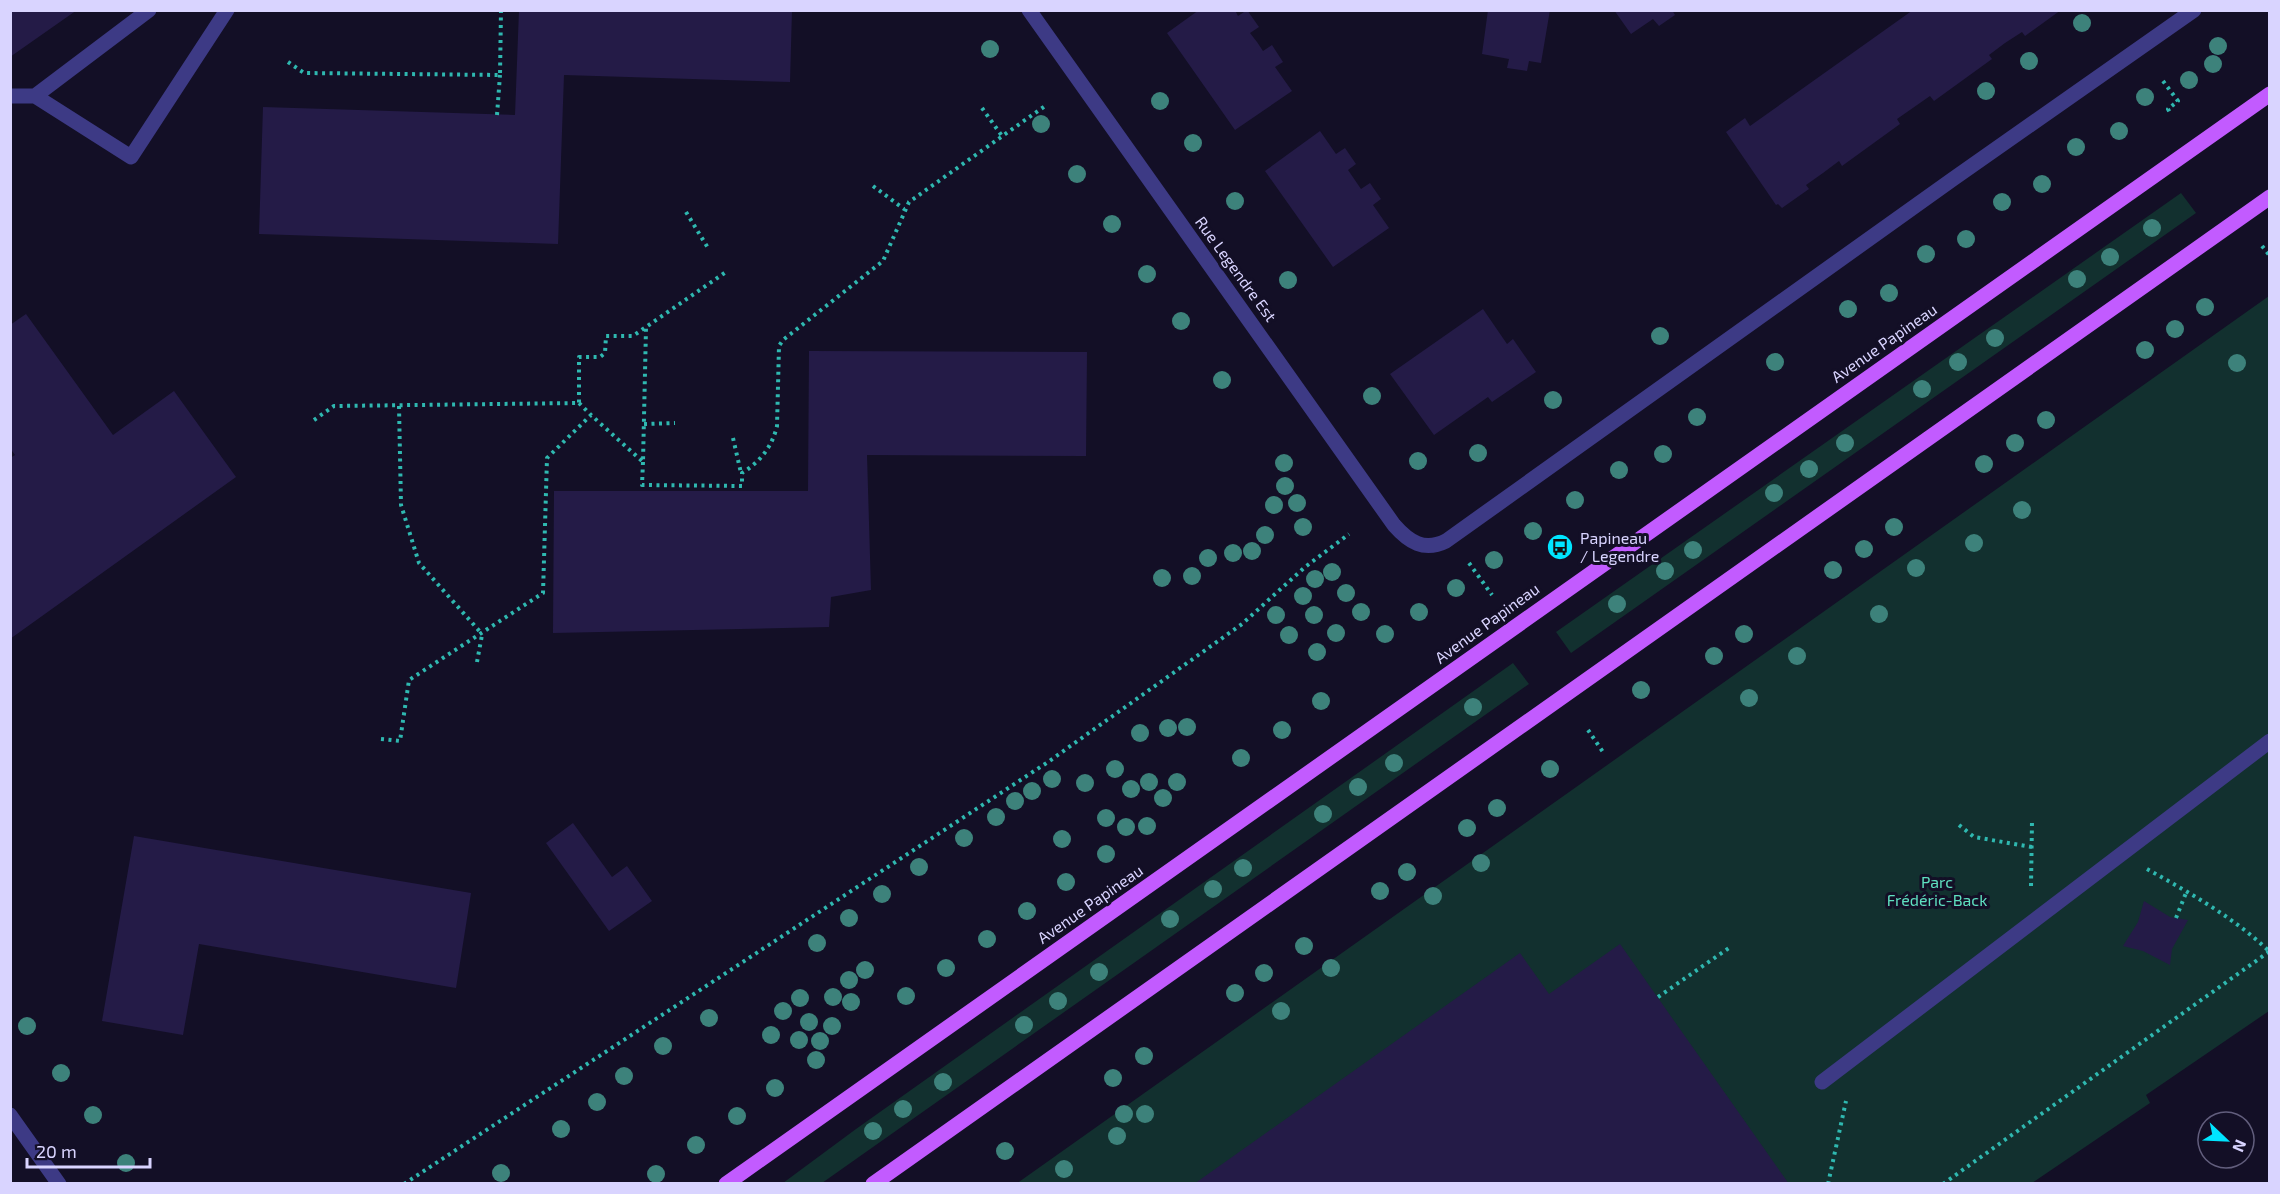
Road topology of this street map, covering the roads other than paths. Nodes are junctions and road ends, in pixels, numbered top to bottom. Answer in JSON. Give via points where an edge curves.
{"nodes":[{"id":1,"x":149,"y":10,"type":"edge"},
{"id":2,"x":227,"y":10,"type":"edge"},
{"id":3,"x":1029,"y":10,"type":"edge"},
{"id":4,"x":2194,"y":10,"type":"edge"},
{"id":5,"x":2270,"y":94,"type":"edge"},
{"id":6,"x":10,"y":96,"type":"edge"},
{"id":7,"x":35,"y":96,"type":"junction"},
{"id":8,"x":2270,"y":197,"type":"edge"},
{"id":9,"x":2270,"y":741,"type":"edge"},
{"id":10,"x":1822,"y":1082,"type":"dead end"},
{"id":11,"x":10,"y":1115,"type":"edge"},
{"id":12,"x":59,"y":1184,"type":"edge"},
{"id":13,"x":726,"y":1184,"type":"edge"},
{"id":14,"x":873,"y":1184,"type":"edge"}],
"edges":[{"from":1,"to":7,"type":"street"},
{"from":2,"to":7,"type":"street","via":[[131,156]]},
{"from":3,"to":4,"type":"street","name":"Rue Legendre Est","via":[[1394,525],[1418,544],[1430,547],[1446,541]]},
{"from":5,"to":13,"type":"main road","name":"Avenue Papineau"},
{"from":6,"to":7,"type":"street"},
{"from":8,"to":14,"type":"main road"},
{"from":9,"to":10,"type":"street"},
{"from":11,"to":12,"type":"street"}]}
